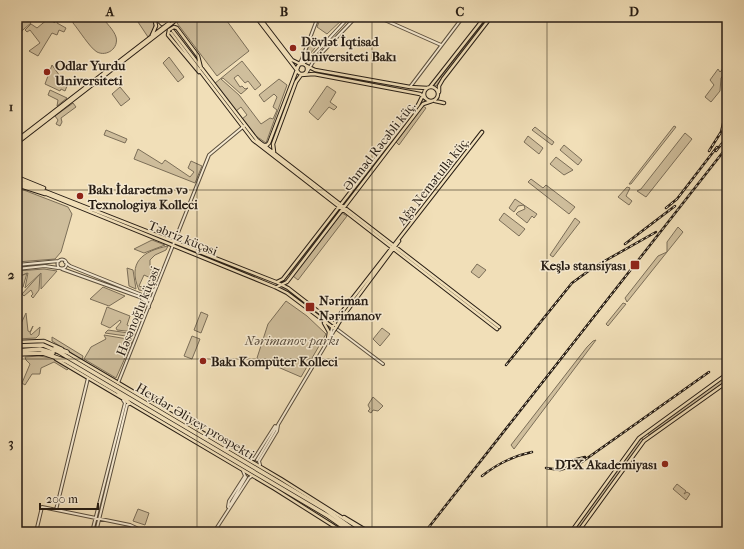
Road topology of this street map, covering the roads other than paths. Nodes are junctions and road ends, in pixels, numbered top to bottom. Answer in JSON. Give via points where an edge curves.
{"nodes":[{"id":1,"x":155,"y":17,"type":"edge"},
{"id":2,"x":160,"y":17,"type":"edge"},
{"id":3,"x":163,"y":17,"type":"edge"},
{"id":4,"x":256,"y":17,"type":"edge"},
{"id":5,"x":259,"y":17,"type":"edge"},
{"id":6,"x":318,"y":17,"type":"edge"},
{"id":7,"x":349,"y":17,"type":"edge"},
{"id":8,"x":356,"y":17,"type":"edge"},
{"id":9,"x":378,"y":17,"type":"edge"},
{"id":10,"x":464,"y":17,"type":"edge"},
{"id":11,"x":486,"y":17,"type":"edge"},
{"id":12,"x":491,"y":17,"type":"edge"},
{"id":13,"x":179,"y":18,"type":"edge"},
{"id":14,"x":165,"y":20,"type":"edge"},
{"id":15,"x":169,"y":23,"type":"dead end"},
{"id":16,"x":177,"y":28,"type":"junction"},
{"id":17,"x":171,"y":33,"type":"junction"},
{"id":18,"x":157,"y":36,"type":"junction"},
{"id":19,"x":149,"y":39,"type":"junction"},
{"id":20,"x":442,"y":45,"type":"junction"},
{"id":21,"x":301,"y":65,"type":"junction"},
{"id":22,"x":202,"y":68,"type":"junction"},
{"id":23,"x":309,"y":68,"type":"junction"},
{"id":24,"x":307,"y":72,"type":"junction"},
{"id":25,"x":304,"y":74,"type":"junction"},
{"id":26,"x":410,"y":87,"type":"junction"},
{"id":27,"x":428,"y":87,"type":"junction"},
{"id":28,"x":413,"y":93,"type":"junction"},
{"id":29,"x":439,"y":94,"type":"junction"},
{"id":30,"x":424,"y":95,"type":"junction"},
{"id":31,"x":433,"y":101,"type":"junction"},
{"id":32,"x":418,"y":105,"type":"junction"},
{"id":33,"x":243,"y":126,"type":"junction"},
{"id":34,"x":482,"y":132,"type":"dead end"},
{"id":35,"x":17,"y":140,"type":"edge"},
{"id":36,"x":17,"y":143,"type":"edge"},
{"id":37,"x":269,"y":143,"type":"junction"},
{"id":38,"x":273,"y":144,"type":"junction"},
{"id":39,"x":264,"y":145,"type":"junction"},
{"id":40,"x":275,"y":153,"type":"junction"},
{"id":41,"x":17,"y":181,"type":"edge"},
{"id":42,"x":51,"y":194,"type":"junction"},
{"id":43,"x":340,"y":204,"type":"junction"},
{"id":44,"x":343,"y":209,"type":"junction"},
{"id":45,"x":174,"y":243,"type":"junction"},
{"id":46,"x":393,"y":249,"type":"junction"},
{"id":47,"x":59,"y":261,"type":"junction"},
{"id":48,"x":66,"y":262,"type":"junction"},
{"id":49,"x":17,"y":265,"type":"edge"},
{"id":50,"x":58,"y":268,"type":"junction"},
{"id":51,"x":17,"y":269,"type":"edge"},
{"id":52,"x":62,"y":269,"type":"junction"},
{"id":53,"x":79,"y":270,"type":"junction"},
{"id":54,"x":78,"y":274,"type":"junction"},
{"id":55,"x":283,"y":280,"type":"junction"},
{"id":56,"x":276,"y":282,"type":"junction"},
{"id":57,"x":287,"y":282,"type":"junction"},
{"id":58,"x":283,"y":285,"type":"junction"},
{"id":59,"x":275,"y":287,"type":"junction"},
{"id":60,"x":125,"y":288,"type":"junction"},
{"id":61,"x":156,"y":288,"type":"junction"},
{"id":62,"x":288,"y":288,"type":"junction"},
{"id":63,"x":124,"y":291,"type":"junction"},
{"id":64,"x":293,"y":292,"type":"junction"},
{"id":65,"x":287,"y":294,"type":"junction"},
{"id":66,"x":146,"y":296,"type":"junction"},
{"id":67,"x":141,"y":298,"type":"junction"},
{"id":68,"x":152,"y":300,"type":"junction"},
{"id":69,"x":149,"y":308,"type":"junction"},
{"id":70,"x":314,"y":309,"type":"junction"},
{"id":71,"x":311,"y":313,"type":"junction"},
{"id":72,"x":322,"y":321,"type":"junction"},
{"id":73,"x":336,"y":325,"type":"junction"},
{"id":74,"x":498,"y":328,"type":"dead end"},
{"id":75,"x":335,"y":329,"type":"junction"},
{"id":76,"x":328,"y":339,"type":"junction"},
{"id":77,"x":17,"y":342,"type":"edge"},
{"id":78,"x":43,"y":345,"type":"junction"},
{"id":79,"x":17,"y":346,"type":"edge"},
{"id":80,"x":17,"y":351,"type":"edge"},
{"id":81,"x":67,"y":352,"type":"junction"},
{"id":82,"x":44,"y":353,"type":"junction"},
{"id":83,"x":17,"y":354,"type":"edge"},
{"id":84,"x":66,"y":360,"type":"junction"},
{"id":85,"x":384,"y":364,"type":"dead end"},
{"id":86,"x":727,"y":374,"type":"edge"},
{"id":87,"x":88,"y":378,"type":"junction"},
{"id":88,"x":727,"y":382,"type":"edge"},
{"id":89,"x":118,"y":383,"type":"junction"},
{"id":90,"x":111,"y":387,"type":"junction"},
{"id":91,"x":123,"y":399,"type":"junction"},
{"id":92,"x":129,"y":403,"type":"junction"},
{"id":93,"x":135,"y":406,"type":"junction"},
{"id":94,"x":277,"y":425,"type":"junction"},
{"id":95,"x":647,"y":431,"type":"junction"},
{"id":96,"x":650,"y":437,"type":"junction"},
{"id":97,"x":639,"y":438,"type":"junction"},
{"id":98,"x":644,"y":441,"type":"junction"},
{"id":99,"x":243,"y":456,"type":"junction"},
{"id":100,"x":257,"y":460,"type":"tunnel mouth"},
{"id":101,"x":263,"y":469,"type":"junction"},
{"id":102,"x":242,"y":470,"type":"junction"},
{"id":103,"x":246,"y":477,"type":"tunnel mouth"},
{"id":104,"x":254,"y":477,"type":"junction"},
{"id":105,"x":228,"y":508,"type":"junction"},
{"id":106,"x":56,"y":510,"type":"junction"},
{"id":107,"x":331,"y":510,"type":"junction"},
{"id":108,"x":96,"y":518,"type":"junction"},
{"id":109,"x":100,"y":519,"type":"junction"},
{"id":110,"x":36,"y":532,"type":"edge"},
{"id":111,"x":92,"y":532,"type":"edge"},
{"id":112,"x":96,"y":532,"type":"edge"},
{"id":113,"x":145,"y":532,"type":"edge"},
{"id":114,"x":214,"y":532,"type":"edge"},
{"id":115,"x":341,"y":532,"type":"edge"},
{"id":116,"x":351,"y":532,"type":"edge"},
{"id":117,"x":357,"y":532,"type":"edge"},
{"id":118,"x":365,"y":532,"type":"edge"},
{"id":119,"x":370,"y":532,"type":"edge"},
{"id":120,"x":571,"y":532,"type":"edge"},
{"id":121,"x":578,"y":532,"type":"edge"}],
"edges":[{"from":1,"to":14,"type":"main road","via":[[162,24],[168,20]]},
{"from":1,"to":19,"type":"main road","via":[[155,30]]},
{"from":2,"to":14,"type":"main road"},
{"from":3,"to":14,"type":"main road"},
{"from":4,"to":21,"type":"main road"},
{"from":5,"to":21,"type":"main road","via":[[292,60]]},
{"from":6,"to":21,"type":"street"},
{"from":7,"to":21,"type":"street","via":[[310,59]]},
{"from":8,"to":23,"type":"street"},
{"from":9,"to":20,"type":"street"},
{"from":10,"to":20,"type":"street"},
{"from":11,"to":27,"type":"main road"},
{"from":12,"to":29,"type":"main road","via":[[442,80]]},
{"from":13,"to":16,"type":"main road","via":[[175,23]]},
{"from":13,"to":18,"type":"main road"},
{"from":15,"to":19,"type":"main road"},
{"from":16,"to":17,"type":"main road","via":[[169,30]]},
{"from":16,"to":22,"type":"main road","via":[[198,56]]},
{"from":17,"to":18,"type":"main road"},
{"from":17,"to":22,"type":"main road"},
{"from":17,"to":33,"type":"main road","via":[[192,66],[203,75]]},
{"from":18,"to":36,"type":"main road"},
{"from":19,"to":35,"type":"main road"},
{"from":20,"to":26,"type":"street"},
{"from":21,"to":23,"type":"main road"},
{"from":21,"to":24,"type":"main road","via":[[308,68]]},
{"from":21,"to":25,"type":"main road","via":[[299,73]]},
{"from":21,"to":37,"type":"main road"},
{"from":22,"to":33,"type":"main road"},
{"from":23,"to":24,"type":"street"},
{"from":23,"to":26,"type":"main road"},
{"from":24,"to":25,"type":"main road"},
{"from":25,"to":28,"type":"main road"},
{"from":25,"to":38,"type":"main road","via":[[297,79]]},
{"from":26,"to":27,"type":"main road"},
{"from":27,"to":29,"type":"main road","via":[[435,87]]},
{"from":27,"to":30,"type":"main road","name":"Əhməd Rəcəbli küç."},
{"from":28,"to":30,"type":"main road"},
{"from":28,"to":32,"type":"main road","via":[[418,99]]},
{"from":29,"to":31,"type":"main road"},
{"from":29,"to":31,"type":"main road","via":[[444,103]]},
{"from":30,"to":31,"type":"main road"},
{"from":30,"to":32,"type":"main road","name":"Əhməd Rəcəbli küç."},
{"from":31,"to":44,"type":"main road","name":"Əhməd Rəcəbli küç.","via":[[423,104]]},
{"from":32,"to":43,"type":"main road","name":"Əhməd Rəcəbli küç."},
{"from":33,"to":39,"type":"main road"},
{"from":33,"to":43,"type":"main road","via":[[255,142]]},
{"from":33,"to":45,"type":"street","name":"Həsənoğlu küçəsi","via":[[211,153]]},
{"from":34,"to":46,"type":"main road","name":"Ağa Nemətulla küç."},
{"from":37,"to":38,"type":"main road"},
{"from":37,"to":39,"type":"main road","via":[[267,146]]},
{"from":38,"to":40,"type":"main road"},
{"from":39,"to":40,"type":"main road"},
{"from":40,"to":43,"type":"main road"},
{"from":41,"to":42,"type":"main road","name":"Təbriz küçəsi"},
{"from":41,"to":42,"type":"main road"},
{"from":42,"to":45,"type":"main road","name":"Təbriz küçəsi"},
{"from":43,"to":44,"type":"main road"},
{"from":43,"to":55,"type":"main road","name":"Əhməd Rəcəbli küç."},
{"from":44,"to":46,"type":"main road"},
{"from":44,"to":46,"type":"main road","via":[[348,210]]},
{"from":44,"to":57,"type":"main road","name":"Əhməd Rəcəbli küç."},
{"from":45,"to":56,"type":"main road","name":"Təbriz küçəsi"},
{"from":45,"to":59,"type":"main road","name":"Təbriz küçəsi"},
{"from":45,"to":61,"type":"street","name":"Həsənoğlu küçəsi"},
{"from":46,"to":73,"type":"main road"},
{"from":46,"to":73,"type":"main road"},
{"from":46,"to":74,"type":"main road"},
{"from":47,"to":48,"type":"street"},
{"from":47,"to":49,"type":"street"},
{"from":47,"to":50,"type":"street"},
{"from":48,"to":52,"type":"street"},
{"from":48,"to":53,"type":"street"},
{"from":50,"to":51,"type":"street","via":[[45,266]]},
{"from":50,"to":52,"type":"street"},
{"from":52,"to":54,"type":"street"},
{"from":53,"to":54,"type":"street"},
{"from":53,"to":60,"type":"street"},
{"from":54,"to":63,"type":"street"},
{"from":55,"to":56,"type":"main road"},
{"from":55,"to":58,"type":"main road"},
{"from":56,"to":58,"type":"main road","name":"Təbriz küçəsi"},
{"from":57,"to":58,"type":"main road","name":"Əhməd Rəcəbli küç."},
{"from":57,"to":62,"type":"main road"},
{"from":58,"to":59,"type":"main road"},
{"from":58,"to":62,"type":"main road","name":"Təbriz küçəsi"},
{"from":58,"to":65,"type":"main road"},
{"from":59,"to":65,"type":"main road","name":"Təbriz küçəsi"},
{"from":60,"to":63,"type":"street"},
{"from":60,"to":66,"type":"street"},
{"from":61,"to":66,"type":"street"},
{"from":61,"to":68,"type":"street","name":"Həsənoğlu küçəsi"},
{"from":62,"to":64,"type":"main road"},
{"from":63,"to":67,"type":"street"},
{"from":64,"to":65,"type":"main road"},
{"from":64,"to":70,"type":"main road"},
{"from":65,"to":71,"type":"main road","name":"Təbriz küçəsi"},
{"from":66,"to":68,"type":"street"},
{"from":67,"to":68,"type":"street"},
{"from":67,"to":69,"type":"street","via":[[147,302]]},
{"from":68,"to":69,"type":"street","name":"Həsənoğlu küçəsi"},
{"from":69,"to":89,"type":"street","name":"Həsənoğlu küçəsi"},
{"from":70,"to":71,"type":"main road","via":[[315,313]]},
{"from":70,"to":73,"type":"main road"},
{"from":71,"to":72,"type":"main road","name":"Təbriz küçəsi"},
{"from":72,"to":75,"type":"main road","name":"Təbriz küçəsi"},
{"from":72,"to":76,"type":"main road","via":[[328,330]]},
{"from":73,"to":75,"type":"main road"},
{"from":75,"to":76,"type":"street"},
{"from":75,"to":85,"type":"street","name":"Təbriz küçəsi"},
{"from":76,"to":94,"type":"street"},
{"from":77,"to":81,"type":"main road","via":[[44,341]]},
{"from":78,"to":79,"type":"highway","name":"Heydər Əliyev prospekti"},
{"from":78,"to":81,"type":"highway"},
{"from":78,"to":117,"type":"highway","name":"Heydər Əliyev prospekti","via":[[326,510]]},
{"from":80,"to":84,"type":"highway","via":[[48,351]]},
{"from":81,"to":89,"type":"main road"},
{"from":82,"to":83,"type":"highway","name":"Heydər Əliyev prospekti"},
{"from":82,"to":84,"type":"highway","name":"Heydər Əliyev prospekti"},
{"from":82,"to":87,"type":"main road"},
{"from":84,"to":90,"type":"highway","name":"Heydər Əliyev prospekti"},
{"from":86,"to":95,"type":"main road"},
{"from":87,"to":91,"type":"main road"},
{"from":87,"to":106,"type":"street"},
{"from":88,"to":96,"type":"main road"},
{"from":89,"to":99,"type":"main road"},
{"from":90,"to":92,"type":"highway"},
{"from":90,"to":116,"type":"highway","name":"Heydər Əliyev prospekti","via":[[324,513]]},
{"from":91,"to":92,"type":"main road"},
{"from":91,"to":108,"type":"street","via":[[125,403]]},
{"from":92,"to":93,"type":"main road"},
{"from":93,"to":102,"type":"main road"},
{"from":93,"to":109,"type":"street","via":[[127,405]]},
{"from":94,"to":99,"type":"street","via":[[254,460]]},
{"from":94,"to":100,"type":"street"},
{"from":94,"to":101,"type":"street","via":[[277,431],[259,462]]},
{"from":95,"to":96,"type":"main road"},
{"from":95,"to":97,"type":"main road"},
{"from":96,"to":98,"type":"main road"},
{"from":97,"to":98,"type":"main road","via":[[643,437]]},
{"from":97,"to":120,"type":"main road"},
{"from":98,"to":121,"type":"main road"},
{"from":99,"to":101,"type":"main road"},
{"from":101,"to":107,"type":"main road"},
{"from":102,"to":104,"type":"main road"},
{"from":102,"to":105,"type":"street","via":[[245,476],[229,501]]},
{"from":103,"to":105,"type":"street"},
{"from":104,"to":105,"type":"street","via":[[249,478]]},
{"from":104,"to":115,"type":"main road"},
{"from":105,"to":114,"type":"street"},
{"from":106,"to":108,"type":"street"},
{"from":106,"to":110,"type":"street","via":[[42,507]]},
{"from":107,"to":118,"type":"main road"},
{"from":107,"to":119,"type":"main road"},
{"from":108,"to":109,"type":"street"},
{"from":108,"to":111,"type":"street"},
{"from":109,"to":112,"type":"street"},
{"from":109,"to":113,"type":"street","via":[[135,526]]}]}
